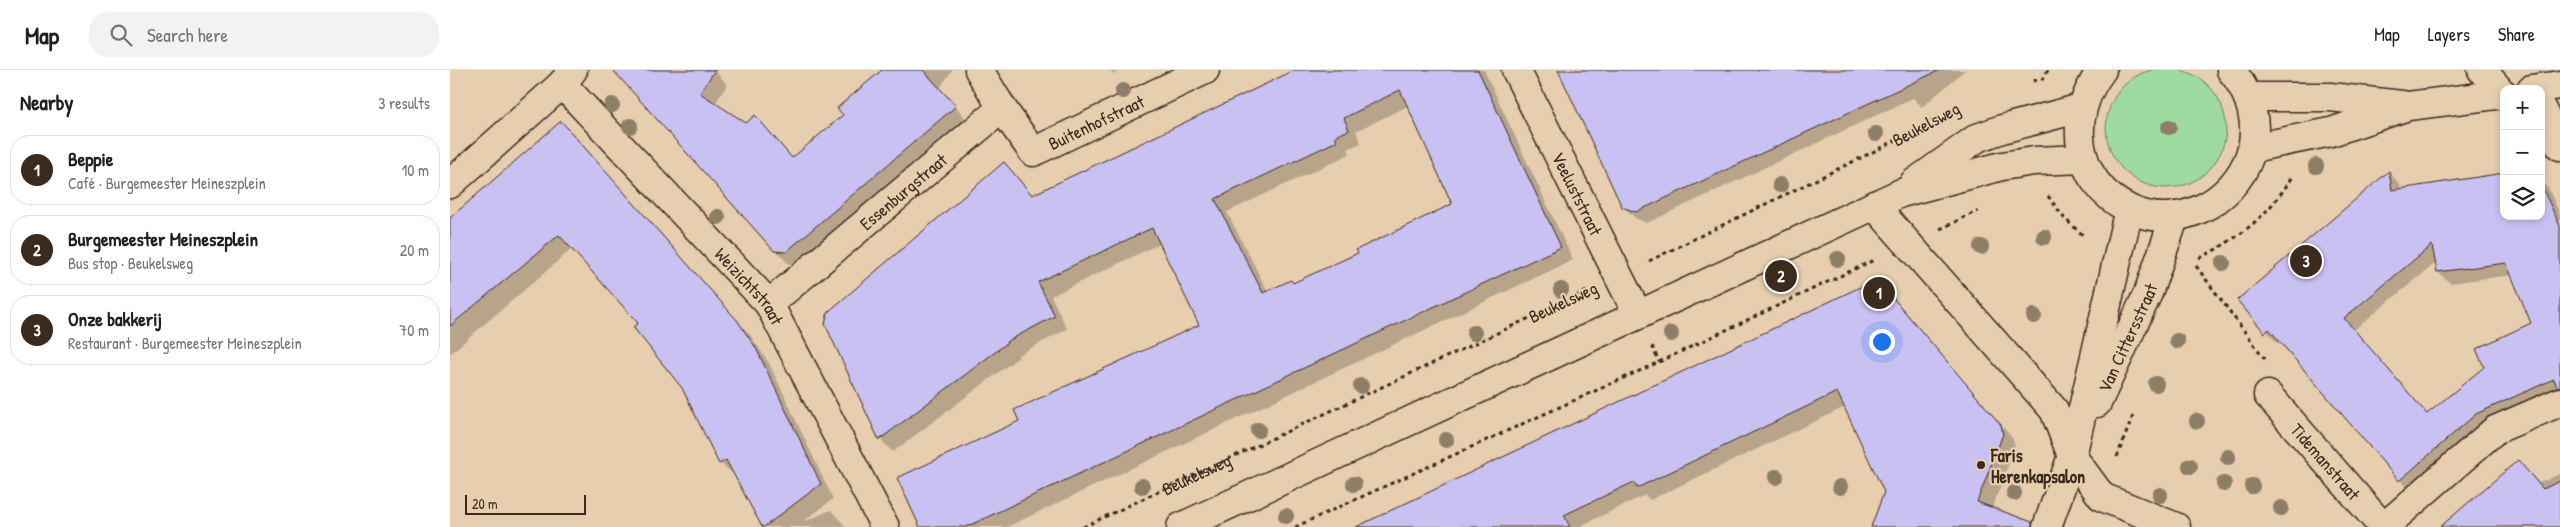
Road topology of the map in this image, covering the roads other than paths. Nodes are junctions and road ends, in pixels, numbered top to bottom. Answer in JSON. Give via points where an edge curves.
{"nodes":[{"id":1,"x":979,"y":70,"type":"edge"},
{"id":2,"x":1205,"y":70,"type":"edge"},
{"id":3,"x":1516,"y":70,"type":"edge"},
{"id":4,"x":2102,"y":70,"type":"edge"},
{"id":5,"x":2231,"y":70,"type":"edge"},
{"id":6,"x":2482,"y":70,"type":"edge"},
{"id":7,"x":567,"y":77,"type":"edge"},
{"id":8,"x":2560,"y":85,"type":"edge"},
{"id":9,"x":2545,"y":87,"type":"edge"},
{"id":10,"x":2500,"y":91,"type":"edge"},
{"id":11,"x":2500,"y":94,"type":"edge"},
{"id":12,"x":2248,"y":98,"type":"junction"},
{"id":13,"x":2408,"y":106,"type":"junction"},
{"id":14,"x":1002,"y":108,"type":"junction"},
{"id":15,"x":2081,"y":108,"type":"junction"},
{"id":16,"x":2545,"y":116,"type":"edge"},
{"id":17,"x":2560,"y":146,"type":"edge"},
{"id":18,"x":2252,"y":148,"type":"junction"},
{"id":19,"x":2084,"y":159,"type":"junction"},
{"id":20,"x":450,"y":184,"type":"edge"},
{"id":21,"x":1901,"y":193,"type":"junction"},
{"id":22,"x":1874,"y":205,"type":"junction"},
{"id":23,"x":2130,"y":209,"type":"junction"},
{"id":24,"x":2175,"y":216,"type":"junction"},
{"id":25,"x":769,"y":304,"type":"junction"},
{"id":26,"x":1638,"y":315,"type":"junction"},
{"id":27,"x":2268,"y":395,"type":"road end"},
{"id":28,"x":2560,"y":402,"type":"edge"},
{"id":29,"x":2072,"y":456,"type":"junction"},
{"id":30,"x":885,"y":527,"type":"edge"},
{"id":31,"x":1181,"y":527,"type":"edge"},
{"id":32,"x":2047,"y":527,"type":"edge"},
{"id":33,"x":2176,"y":527,"type":"edge"},
{"id":34,"x":2383,"y":527,"type":"edge"}],
"edges":[{"from":1,"to":14,"type":"street"},
{"from":2,"to":14,"type":"street","name":"Buitenhofstraat","via":[[1033,152]]},
{"from":3,"to":26,"type":"street","name":"Veeluststraat"},
{"from":4,"to":15,"type":"street"},
{"from":5,"to":12,"type":"street"},
{"from":6,"to":10,"type":"street"},
{"from":7,"to":20,"type":"street"},
{"from":7,"to":25,"type":"street","name":"Weizichtstraat"},
{"from":8,"to":9,"type":"street"},
{"from":11,"to":13,"type":"street"},
{"from":12,"to":13,"type":"street","via":[[2330,97]]},
{"from":12,"to":18,"type":"street","via":[[2254,122]]},
{"from":13,"to":18,"type":"street","via":[[2332,132]]},
{"from":14,"to":25,"type":"street","name":"Essenburgstraat"},
{"from":15,"to":19,"type":"street","via":[[2079,131]]},
{"from":15,"to":21,"type":"street","name":"Beukelsweg","via":[[1977,138]]},
{"from":16,"to":17,"type":"street"},
{"from":18,"to":24,"type":"street","via":[[2237,181],[2225,194],[2210,205]]},
{"from":19,"to":21,"type":"street","name":"Beukelsweg","via":[[2002,166]]},
{"from":19,"to":23,"type":"street","via":[[2101,188]]},
{"from":21,"to":22,"type":"street","name":"Beukelsweg"},
{"from":22,"to":26,"type":"street","name":"Beukelsweg"},
{"from":22,"to":29,"type":"street","via":[[2054,410]]},
{"from":23,"to":24,"type":"street","via":[[2150,215]]},
{"from":23,"to":29,"type":"street","name":"Van Cittersstraat"},
{"from":24,"to":29,"type":"street","name":"Van Cittersstraat","via":[[2148,293]]},
{"from":25,"to":30,"type":"street","name":"Weizichtstraat"},
{"from":26,"to":31,"type":"street","name":"Beukelsweg"},
{"from":27,"to":34,"type":"street","name":"Tidemanstraat"},
{"from":28,"to":34,"type":"street","via":[[2495,430]]},
{"from":29,"to":32,"type":"street","name":"Van Cittersstraat"},
{"from":29,"to":33,"type":"street","via":[[2102,497]]}]}
